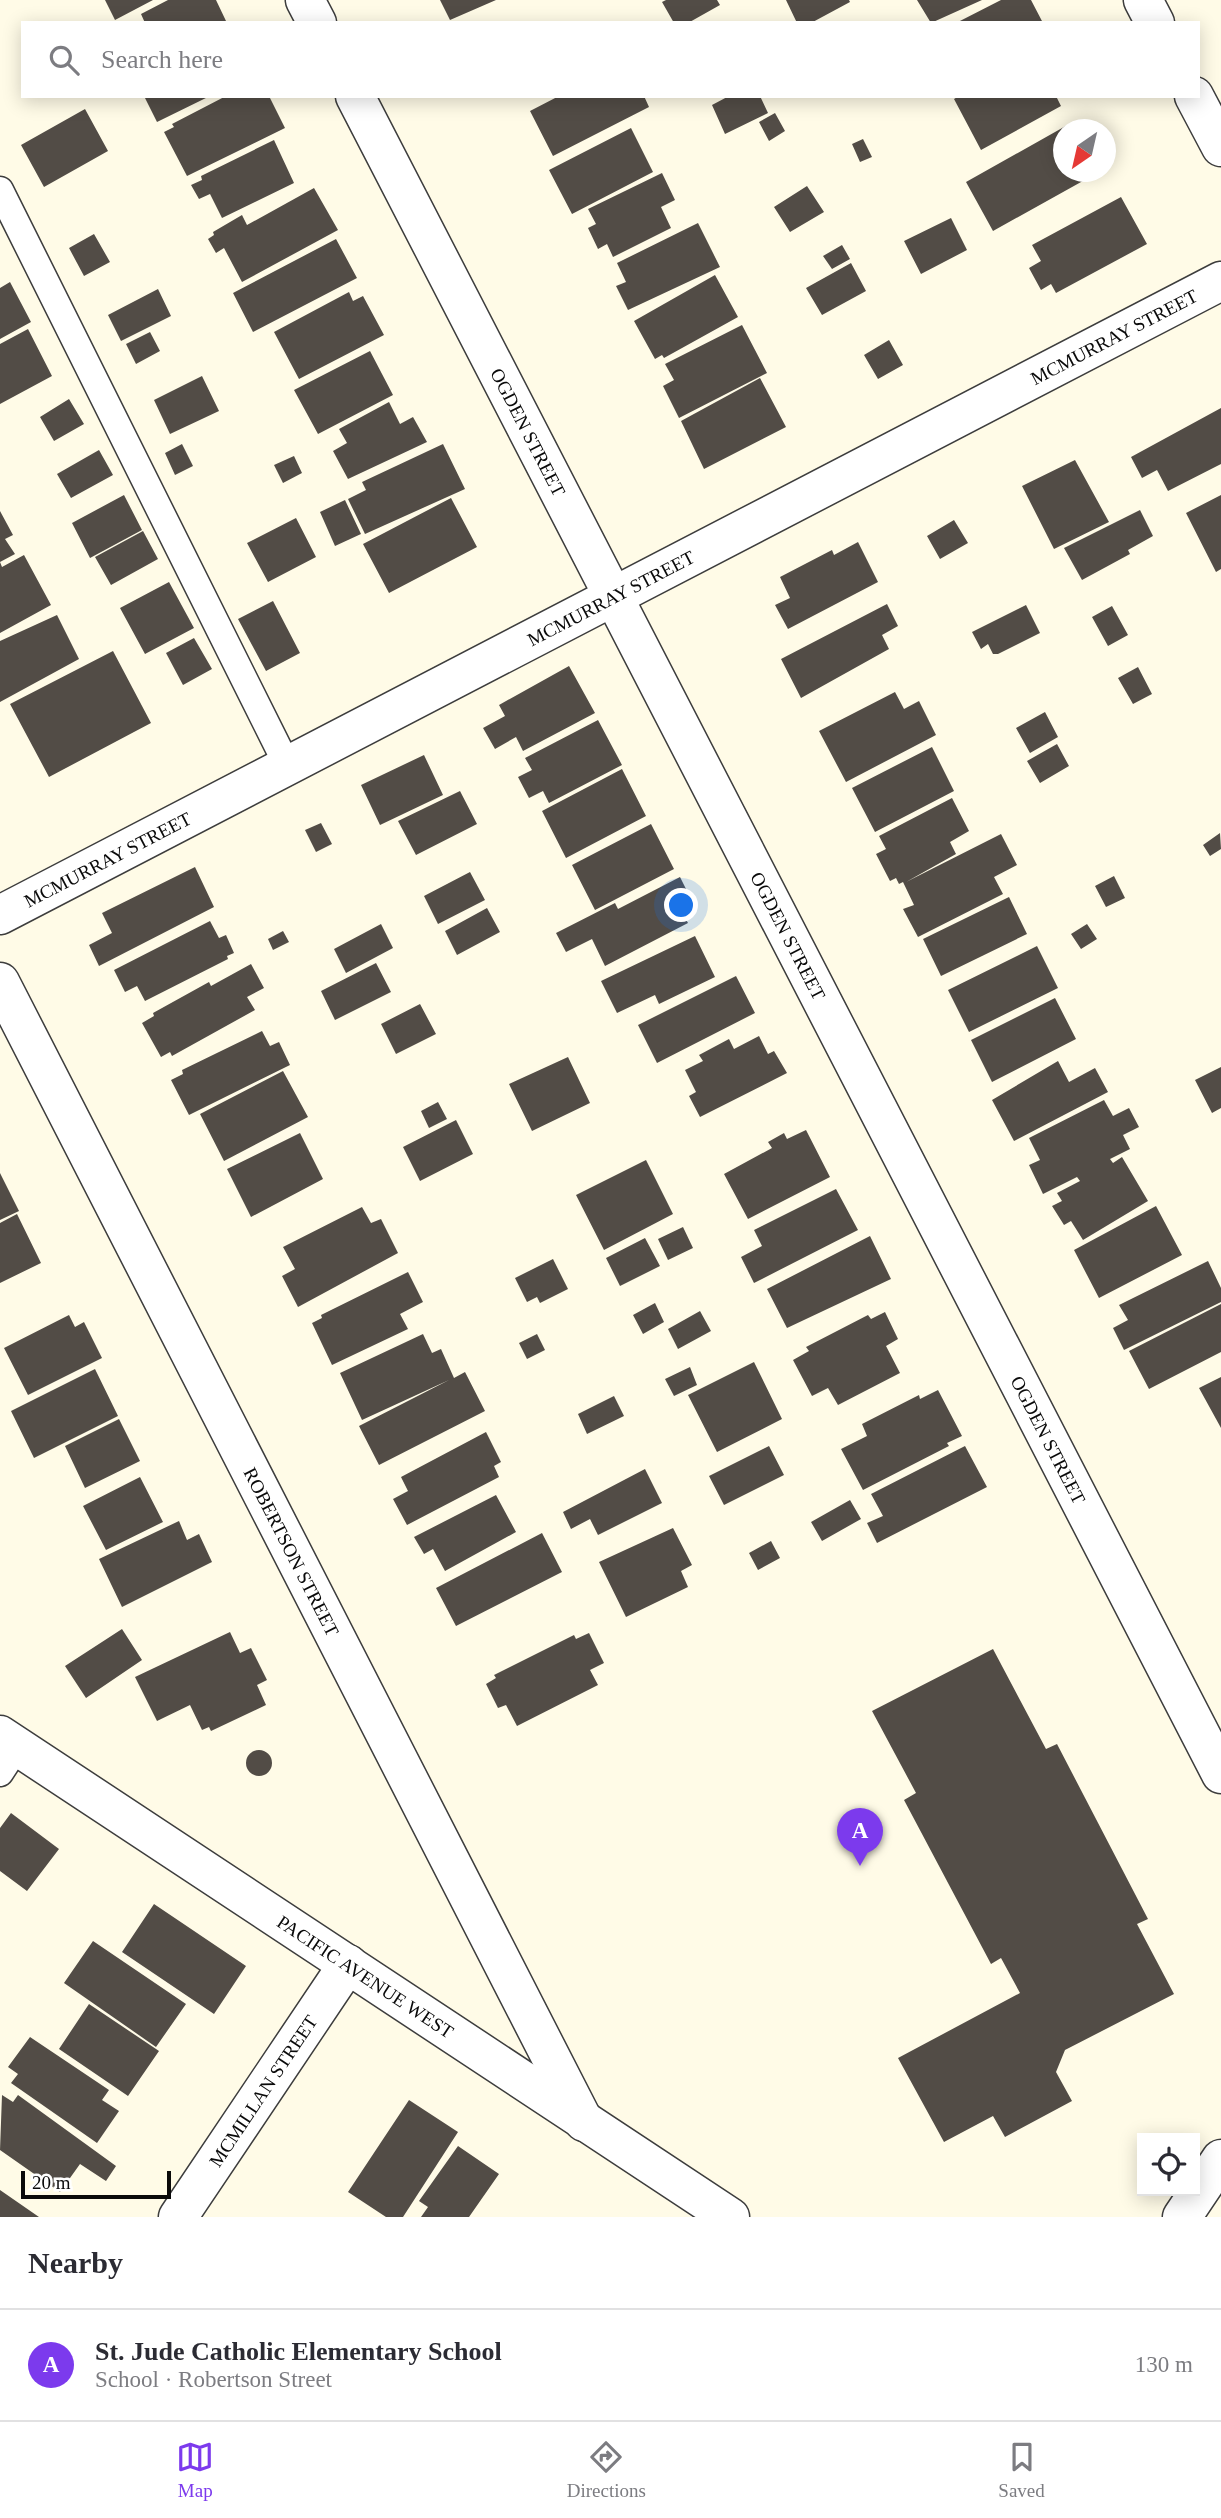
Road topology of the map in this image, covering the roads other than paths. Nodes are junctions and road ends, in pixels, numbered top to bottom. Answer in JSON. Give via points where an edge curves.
{"nodes":[{"id":1,"x":305,"y":0,"type":"edge"},
{"id":2,"x":1143,"y":0,"type":"edge"},
{"id":3,"x":316,"y":21,"type":"edge"},
{"id":4,"x":1154,"y":21,"type":"edge"},
{"id":5,"x":356,"y":98,"type":"edge"},
{"id":6,"x":1195,"y":98,"type":"edge"},
{"id":7,"x":1221,"y":148,"type":"edge"},
{"id":8,"x":0,"y":190,"type":"edge"},
{"id":9,"x":1221,"y":281,"type":"edge"},
{"id":10,"x":615,"y":598,"type":"junction"},
{"id":11,"x":288,"y":767,"type":"junction"},
{"id":12,"x":0,"y":915,"type":"edge"},
{"id":13,"x":0,"y":982,"type":"edge"},
{"id":14,"x":6,"y":1752,"type":"edge"},
{"id":15,"x":1221,"y":1774,"type":"edge"},
{"id":16,"x":348,"y":1964,"type":"junction"},
{"id":17,"x":584,"y":2122,"type":"junction"},
{"id":18,"x":1221,"y":2159,"type":"edge"},
{"id":19,"x":178,"y":2217,"type":"edge"},
{"id":20,"x":730,"y":2217,"type":"edge"},
{"id":21,"x":1182,"y":2217,"type":"edge"}],
"edges":[{"from":1,"to":3,"type":"street"},
{"from":2,"to":4,"type":"street"},
{"from":5,"to":10,"type":"street","name":"OGDEN STREET"},
{"from":6,"to":7,"type":"street"},
{"from":8,"to":11,"type":"lane"},
{"from":9,"to":10,"type":"street","name":"MCMURRAY STREET"},
{"from":10,"to":11,"type":"street","name":"MCMURRAY STREET"},
{"from":10,"to":15,"type":"street","name":"OGDEN STREET"},
{"from":11,"to":12,"type":"street","name":"MCMURRAY STREET"},
{"from":13,"to":17,"type":"street","name":"ROBERTSON STREET"},
{"from":14,"to":16,"type":"street","name":"PACIFIC AVENUE WEST"},
{"from":16,"to":17,"type":"street","name":"PACIFIC AVENUE WEST"},
{"from":16,"to":19,"type":"street","name":"MCMILLAN STREET"},
{"from":17,"to":20,"type":"street","name":"PACIFIC AVENUE WEST"},
{"from":18,"to":21,"type":"street"}]}
